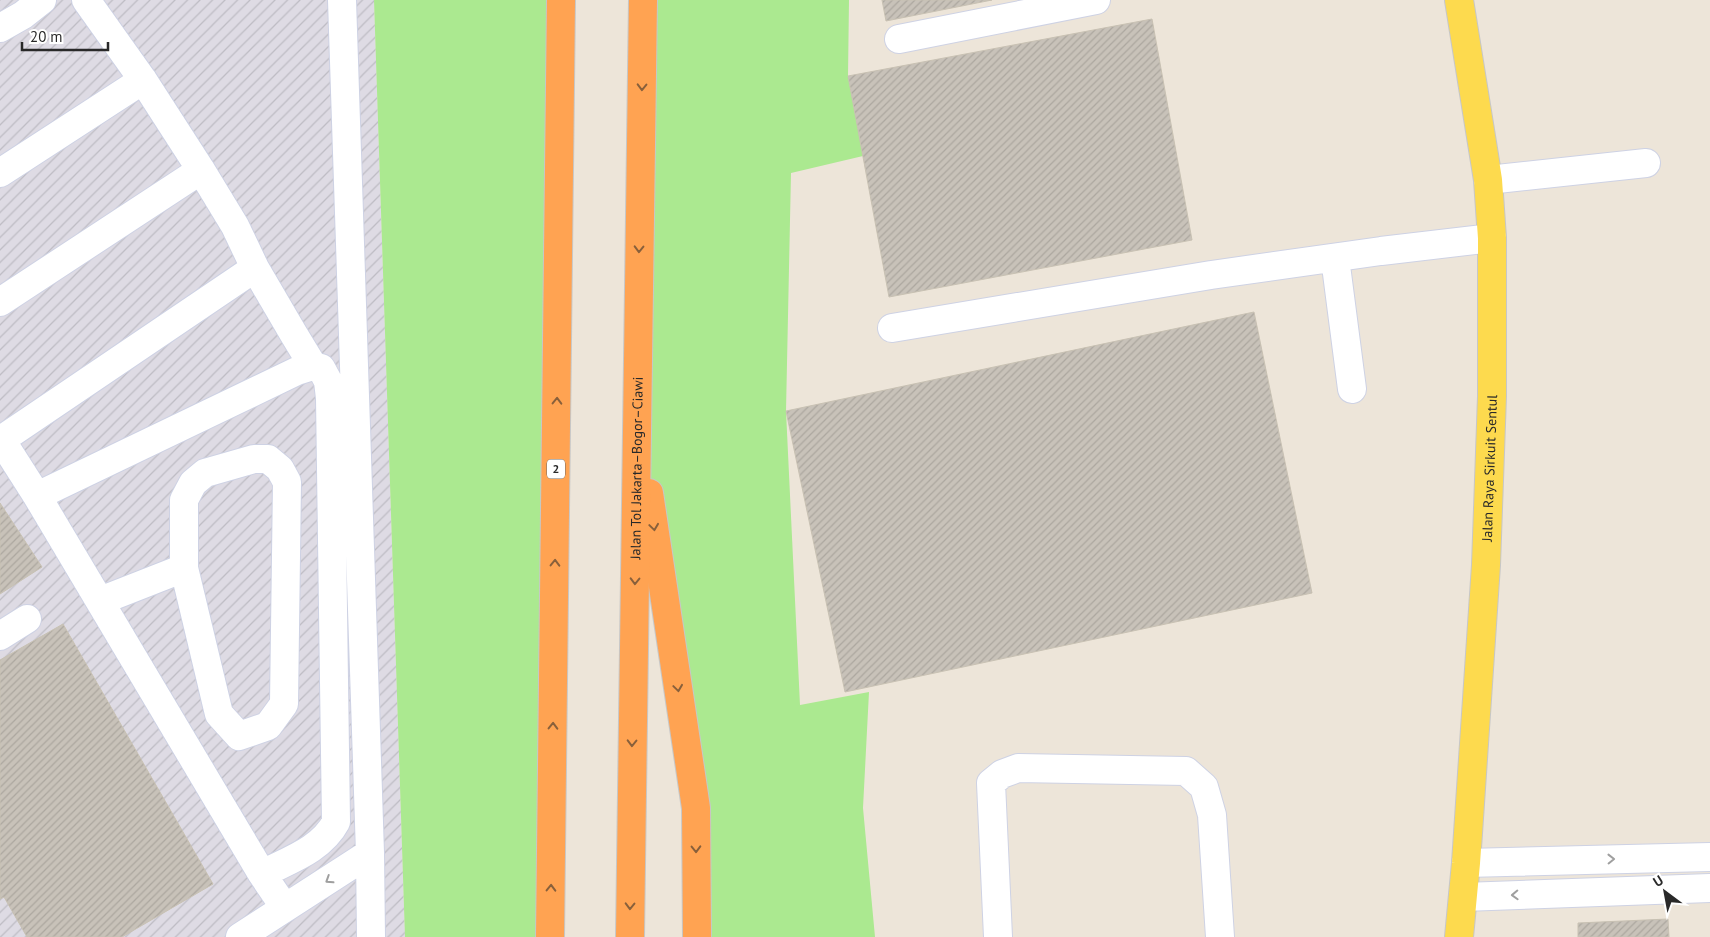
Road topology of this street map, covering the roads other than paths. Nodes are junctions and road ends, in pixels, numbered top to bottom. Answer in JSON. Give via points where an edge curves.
{"nodes":[{"id":1,"x":42,"y":0,"type":"edge"},
{"id":2,"x":86,"y":0,"type":"edge"},
{"id":3,"x":342,"y":0,"type":"edge"},
{"id":4,"x":561,"y":0,"type":"edge"},
{"id":5,"x":643,"y":0,"type":"edge"},
{"id":6,"x":1096,"y":0,"type":"edge"},
{"id":7,"x":1459,"y":0,"type":"edge"},
{"id":8,"x":0,"y":28,"type":"edge"},
{"id":9,"x":899,"y":38,"type":"dead end"},
{"id":10,"x":143,"y":80,"type":"junction"},
{"id":11,"x":1646,"y":164,"type":"dead end"},
{"id":12,"x":201,"y":170,"type":"junction"},
{"id":13,"x":0,"y":173,"type":"edge"},
{"id":14,"x":1488,"y":180,"type":"junction"},
{"id":15,"x":1492,"y":238,"type":"junction"},
{"id":16,"x":1334,"y":258,"type":"junction"},
{"id":17,"x":255,"y":268,"type":"junction"},
{"id":18,"x":0,"y":302,"type":"edge"},
{"id":19,"x":892,"y":328,"type":"dead end"},
{"id":20,"x":313,"y":366,"type":"junction"},
{"id":21,"x":1352,"y":389,"type":"dead end"},
{"id":22,"x":637,"y":410,"type":"junction"},
{"id":23,"x":1,"y":439,"type":"edge"},
{"id":24,"x":37,"y":496,"type":"junction"},
{"id":25,"x":184,"y":568,"type":"junction"},
{"id":26,"x":100,"y":601,"type":"junction"},
{"id":27,"x":27,"y":619,"type":"dead end"},
{"id":28,"x":0,"y":636,"type":"edge"},
{"id":29,"x":370,"y":853,"type":"junction"},
{"id":30,"x":1710,"y":857,"type":"edge"},
{"id":31,"x":1466,"y":863,"type":"junction"},
{"id":32,"x":262,"y":874,"type":"junction"},
{"id":33,"x":1710,"y":888,"type":"edge"},
{"id":34,"x":1463,"y":896,"type":"junction"},
{"id":35,"x":285,"y":908,"type":"junction"},
{"id":36,"x":240,"y":937,"type":"edge"},
{"id":37,"x":371,"y":937,"type":"edge"},
{"id":38,"x":550,"y":937,"type":"edge"},
{"id":39,"x":630,"y":937,"type":"edge"},
{"id":40,"x":697,"y":937,"type":"edge"},
{"id":41,"x":998,"y":937,"type":"edge"},
{"id":42,"x":1220,"y":937,"type":"edge"},
{"id":43,"x":1459,"y":937,"type":"edge"}],
"edges":[{"from":1,"to":8,"type":"street"},
{"from":2,"to":10,"type":"street"},
{"from":3,"to":29,"type":"street"},
{"from":38,"to":4,"type":"highway","number":"2","one_way":true},
{"from":5,"to":22,"type":"highway","name":"Jalan Tol Jakarta–Bogor–Ciawi","one_way":true},
{"from":6,"to":9,"type":"street"},
{"from":7,"to":14,"type":"main road","name":"Jalan Raya Sirkuit Sentul"},
{"from":10,"to":12,"type":"street"},
{"from":10,"to":13,"type":"street"},
{"from":11,"to":14,"type":"street"},
{"from":12,"to":17,"type":"street","via":[[235,226]]},
{"from":12,"to":18,"type":"street"},
{"from":14,"to":15,"type":"main road","name":"Jalan Raya Sirkuit Sentul"},
{"from":15,"to":16,"type":"street"},
{"from":15,"to":31,"type":"main road","name":"Jalan Raya Sirkuit Sentul","via":[[1492,396],[1486,565]]},
{"from":16,"to":19,"type":"street","via":[[1211,274]]},
{"from":16,"to":21,"type":"street"},
{"from":17,"to":20,"type":"street"},
{"from":17,"to":23,"type":"street"},
{"from":20,"to":24,"type":"street","via":[[296,371]]},
{"from":20,"to":32,"type":"street","via":[[320,368],[328,381],[330,398],[336,822],[330,834],[319,843]]},
{"from":22,"to":39,"type":"highway","name":"Jalan Tol Jakarta–Bogor–Ciawi","one_way":true},
{"from":22,"to":40,"type":"highway","one_way":true,"via":[[696,808]]},
{"from":23,"to":24,"type":"street"},
{"from":24,"to":26,"type":"street"},
{"from":25,"to":25,"type":"street","via":[[184,500],[192,483],[205,473],[254,459],[268,459],[280,469],[287,482],[284,704],[268,726],[239,736],[219,714]]},
{"from":25,"to":26,"type":"street"},
{"from":26,"to":32,"type":"street"},
{"from":27,"to":28,"type":"street"},
{"from":29,"to":35,"type":"street","one_way":true},
{"from":29,"to":37,"type":"street"},
{"from":31,"to":30,"type":"street","one_way":true},
{"from":31,"to":34,"type":"main road","name":"Jalan Raya Sirkuit Sentul"},
{"from":32,"to":35,"type":"street"},
{"from":33,"to":34,"type":"street","one_way":true},
{"from":34,"to":43,"type":"main road","name":"Jalan Raya Sirkuit Sentul"},
{"from":35,"to":36,"type":"street"},
{"from":41,"to":42,"type":"street","via":[[991,783],[1002,774],[1018,768],[1186,771],[1204,787],[1212,815]]}]}
